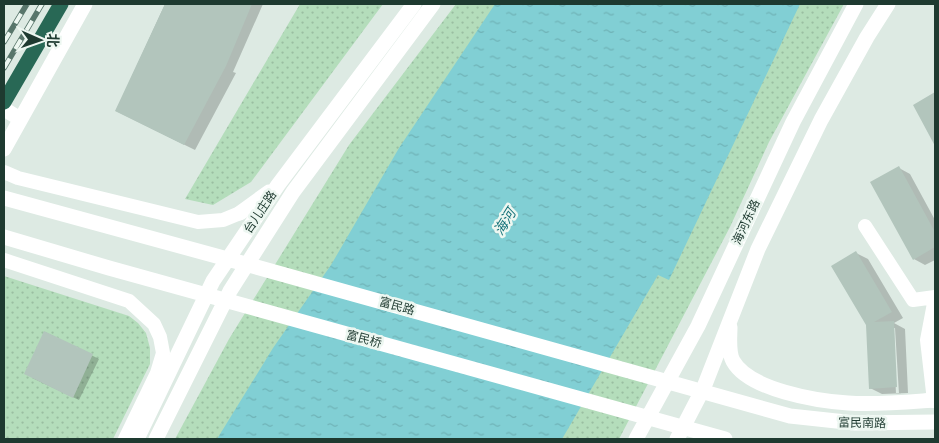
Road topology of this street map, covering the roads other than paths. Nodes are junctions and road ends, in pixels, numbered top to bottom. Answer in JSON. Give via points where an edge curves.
{"nodes":[{"id":1,"x":61,"y":4,"type":"edge"},
{"id":2,"x":85,"y":4,"type":"edge"},
{"id":3,"x":414,"y":4,"type":"edge"},
{"id":4,"x":433,"y":4,"type":"edge"},
{"id":5,"x":856,"y":4,"type":"edge"},
{"id":6,"x":888,"y":4,"type":"edge"},
{"id":7,"x":4,"y":102,"type":"edge"},
{"id":8,"x":4,"y":109,"type":"edge"},
{"id":9,"x":20,"y":118,"type":"junction"},
{"id":10,"x":4,"y":149,"type":"edge"},
{"id":11,"x":4,"y":172,"type":"edge"},
{"id":12,"x":278,"y":185,"type":"junction"},
{"id":13,"x":4,"y":198,"type":"edge"},
{"id":14,"x":240,"y":213,"type":"joint"},
{"id":15,"x":865,"y":226,"type":"dead end"},
{"id":16,"x":4,"y":237,"type":"edge"},
{"id":17,"x":4,"y":260,"type":"edge"},
{"id":18,"x":935,"y":297,"type":"edge"},
{"id":19,"x":733,"y":309,"type":"junction"},
{"id":20,"x":934,"y":401,"type":"edge"},
{"id":21,"x":790,"y":416,"type":"joint"},
{"id":22,"x":935,"y":422,"type":"edge"},
{"id":23,"x":125,"y":439,"type":"edge"},
{"id":24,"x":137,"y":439,"type":"edge"},
{"id":25,"x":156,"y":439,"type":"edge"},
{"id":26,"x":636,"y":439,"type":"edge"},
{"id":27,"x":677,"y":439,"type":"edge"},
{"id":28,"x":725,"y":439,"type":"edge"}],
"edges":[{"from":1,"to":7,"type":"highway"},
{"from":2,"to":9,"type":"main road"},
{"from":3,"to":12,"type":"main road","name":"台儿庄路"},
{"from":4,"to":25,"type":"main road","name":"台儿庄路","via":[[298,184],[230,291]]},
{"from":5,"to":26,"type":"main road","name":"海河东路","via":[[792,122],[698,326]]},
{"from":6,"to":19,"type":"main road","name":"海河东路","via":[[821,120],[758,249]]},
{"from":8,"to":9,"type":"main road"},
{"from":9,"to":10,"type":"main road"},
{"from":11,"to":14,"type":"street","via":[[198,222],[223,220]]},
{"from":12,"to":14,"type":"main road"},
{"from":12,"to":24,"type":"main road","name":"台儿庄路","via":[[213,282]]},
{"from":13,"to":21,"type":"main road","name":"富民路"},
{"from":15,"to":18,"type":"street","via":[[913,300]]},
{"from":16,"to":28,"type":"main road","name":"富民桥"},
{"from":17,"to":23,"type":"street","via":[[129,301],[154,324],[163,354]]},
{"from":18,"to":20,"type":"street","via":[[927,340]]},
{"from":19,"to":20,"type":"main road","via":[[729,343],[732,360],[743,374],[762,384],[798,395],[847,403]]},
{"from":19,"to":27,"type":"main road","name":"海河东路","via":[[704,387]]},
{"from":21,"to":22,"type":"main road","name":"富民南路","via":[[855,424]]}]}
